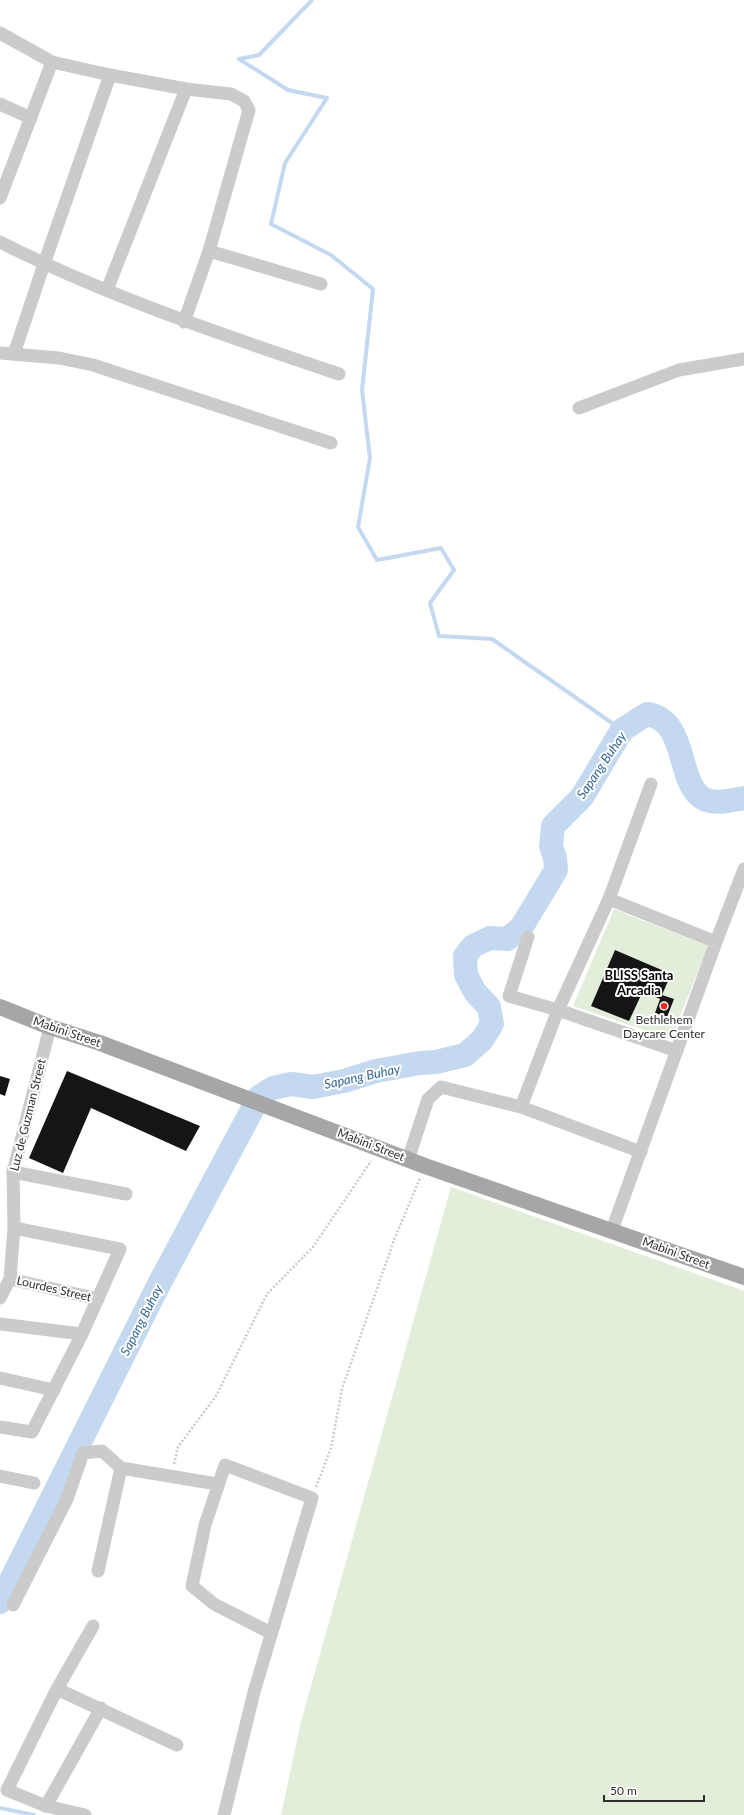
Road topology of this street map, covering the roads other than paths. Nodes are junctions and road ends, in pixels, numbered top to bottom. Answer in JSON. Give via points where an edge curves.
{"nodes":[{"id":1,"x":0,"y":33,"type":"edge"},
{"id":2,"x":52,"y":62,"type":"junction"},
{"id":3,"x":110,"y":75,"type":"junction"},
{"id":4,"x":186,"y":89,"type":"junction"},
{"id":5,"x":0,"y":104,"type":"edge"},
{"id":6,"x":32,"y":118,"type":"junction"},
{"id":7,"x":4,"y":174,"type":"edge"},
{"id":8,"x":0,"y":198,"type":"edge"},
{"id":9,"x":0,"y":242,"type":"edge"},
{"id":10,"x":209,"y":251,"type":"junction"},
{"id":11,"x":44,"y":264,"type":"junction"},
{"id":12,"x":321,"y":284,"type":"dead end"},
{"id":13,"x":107,"y":290,"type":"junction"},
{"id":14,"x":184,"y":322,"type":"junction"},
{"id":15,"x":0,"y":353,"type":"edge"},
{"id":16,"x":14,"y":354,"type":"junction"},
{"id":17,"x":744,"y":358,"type":"edge"},
{"id":18,"x":338,"y":374,"type":"dead end"},
{"id":19,"x":579,"y":408,"type":"dead end"},
{"id":20,"x":331,"y":443,"type":"dead end"},
{"id":21,"x":651,"y":784,"type":"dead end"},
{"id":22,"x":744,"y":869,"type":"edge"},
{"id":23,"x":609,"y":899,"type":"junction"},
{"id":24,"x":528,"y":938,"type":"dead end"},
{"id":25,"x":716,"y":942,"type":"junction"},
{"id":26,"x":0,"y":1007,"type":"edge"},
{"id":27,"x":558,"y":1010,"type":"junction"},
{"id":28,"x":50,"y":1027,"type":"junction"},
{"id":29,"x":677,"y":1051,"type":"junction"},
{"id":30,"x":521,"y":1107,"type":"junction"},
{"id":31,"x":641,"y":1152,"type":"junction"},
{"id":32,"x":408,"y":1160,"type":"junction"},
{"id":33,"x":12,"y":1172,"type":"junction"},
{"id":34,"x":126,"y":1194,"type":"dead end"},
{"id":35,"x":14,"y":1228,"type":"junction"},
{"id":36,"x":612,"y":1230,"type":"junction"},
{"id":37,"x":744,"y":1277,"type":"edge"},
{"id":38,"x":10,"y":1279,"type":"junction"},
{"id":39,"x":0,"y":1298,"type":"edge"},
{"id":40,"x":98,"y":1299,"type":"junction"},
{"id":41,"x":0,"y":1324,"type":"edge"},
{"id":42,"x":82,"y":1334,"type":"junction"},
{"id":43,"x":0,"y":1378,"type":"edge"},
{"id":44,"x":54,"y":1390,"type":"junction"},
{"id":45,"x":0,"y":1427,"type":"edge"},
{"id":46,"x":121,"y":1468,"type":"junction"},
{"id":47,"x":0,"y":1476,"type":"edge"},
{"id":48,"x":34,"y":1483,"type":"dead end"},
{"id":49,"x":217,"y":1484,"type":"junction"},
{"id":50,"x":98,"y":1571,"type":"dead end"},
{"id":51,"x":13,"y":1605,"type":"dead end"},
{"id":52,"x":93,"y":1626,"type":"dead end"},
{"id":53,"x":271,"y":1633,"type":"junction"},
{"id":54,"x":57,"y":1689,"type":"junction"},
{"id":55,"x":101,"y":1708,"type":"junction"},
{"id":56,"x":177,"y":1745,"type":"dead end"},
{"id":57,"x":46,"y":1806,"type":"junction"},
{"id":58,"x":85,"y":1815,"type":"edge"},
{"id":59,"x":224,"y":1815,"type":"edge"}],
"edges":[{"from":1,"to":2,"type":"street"},
{"from":2,"to":3,"type":"street"},
{"from":2,"to":6,"type":"street"},
{"from":3,"to":4,"type":"street"},
{"from":3,"to":11,"type":"street"},
{"from":4,"to":10,"type":"street","via":[[231,94],[244,101],[249,110]]},
{"from":4,"to":13,"type":"street"},
{"from":5,"to":6,"type":"street"},
{"from":6,"to":7,"type":"street"},
{"from":7,"to":8,"type":"street"},
{"from":9,"to":11,"type":"street"},
{"from":10,"to":12,"type":"street"},
{"from":10,"to":14,"type":"street"},
{"from":11,"to":13,"type":"street"},
{"from":11,"to":16,"type":"street"},
{"from":13,"to":14,"type":"street"},
{"from":14,"to":18,"type":"street"},
{"from":15,"to":16,"type":"street"},
{"from":16,"to":20,"type":"street","via":[[59,358],[93,365]]},
{"from":17,"to":19,"type":"street","via":[[679,370]]},
{"from":21,"to":23,"type":"street"},
{"from":22,"to":25,"type":"street"},
{"from":23,"to":25,"type":"street"},
{"from":23,"to":27,"type":"street"},
{"from":24,"to":27,"type":"street","via":[[509,996]]},
{"from":25,"to":29,"type":"street"},
{"from":26,"to":28,"type":"main road","name":"Mabini Street"},
{"from":27,"to":29,"type":"street"},
{"from":27,"to":30,"type":"street"},
{"from":28,"to":32,"type":"main road","name":"Mabini Street","via":[[100,1043]]},
{"from":28,"to":33,"type":"street","name":"Luz de Guzman Street"},
{"from":29,"to":31,"type":"street"},
{"from":30,"to":31,"type":"street"},
{"from":30,"to":32,"type":"street","via":[[441,1087],[428,1099]]},
{"from":31,"to":36,"type":"street"},
{"from":32,"to":36,"type":"main road","name":"Mabini Street"},
{"from":33,"to":34,"type":"street"},
{"from":33,"to":35,"type":"street","name":"Luz de Guzman Street"},
{"from":35,"to":38,"type":"street","name":"Luz de Guzman Street"},
{"from":35,"to":40,"type":"street","via":[[120,1249]]},
{"from":36,"to":37,"type":"main road","name":"Mabini Street"},
{"from":38,"to":39,"type":"street","name":"Luz de Guzman Street"},
{"from":38,"to":40,"type":"street","name":"Lourdes Street"},
{"from":40,"to":42,"type":"street"},
{"from":41,"to":42,"type":"street"},
{"from":42,"to":44,"type":"street"},
{"from":43,"to":44,"type":"street"},
{"from":44,"to":45,"type":"street","via":[[32,1432]]},
{"from":46,"to":49,"type":"street"},
{"from":46,"to":50,"type":"street"},
{"from":46,"to":51,"type":"street","via":[[102,1451],[83,1453],[67,1499]]},
{"from":47,"to":48,"type":"street"},
{"from":49,"to":53,"type":"street","via":[[192,1586],[214,1604]]},
{"from":49,"to":53,"type":"street","via":[[225,1465],[312,1498]]},
{"from":52,"to":54,"type":"street"},
{"from":53,"to":59,"type":"street"},
{"from":54,"to":55,"type":"street"},
{"from":54,"to":57,"type":"street","via":[[7,1790]]},
{"from":55,"to":56,"type":"street"},
{"from":55,"to":57,"type":"street"},
{"from":57,"to":58,"type":"street"}]}
